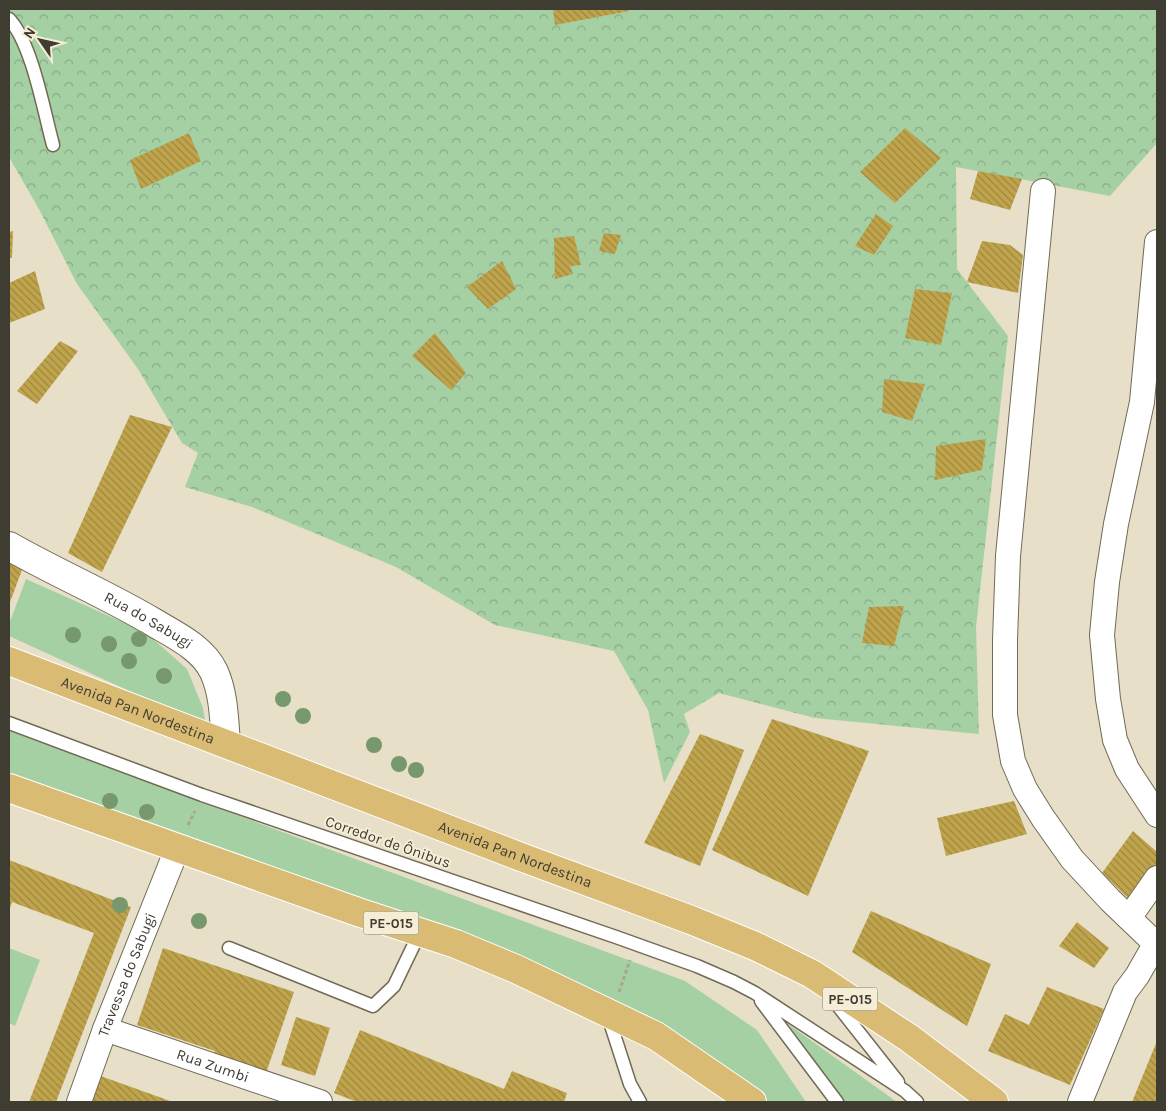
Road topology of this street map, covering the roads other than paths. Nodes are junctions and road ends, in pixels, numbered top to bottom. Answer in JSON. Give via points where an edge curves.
{"nodes":[{"id":1,"x":9,"y":19,"type":"edge"},
{"id":2,"x":53,"y":145,"type":"dead end"},
{"id":3,"x":1043,"y":191,"type":"dead end"},
{"id":4,"x":1157,"y":242,"type":"edge"},
{"id":5,"x":1154,"y":289,"type":"edge"},
{"id":6,"x":9,"y":546,"type":"edge"},
{"id":7,"x":9,"y":661,"type":"edge"},
{"id":8,"x":9,"y":723,"type":"edge"},
{"id":9,"x":226,"y":743,"type":"junction"},
{"id":10,"x":9,"y":788,"type":"edge"},
{"id":11,"x":1157,"y":815,"type":"edge"},
{"id":12,"x":177,"y":849,"type":"junction"},
{"id":13,"x":1157,"y":878,"type":"edge"},
{"id":14,"x":1129,"y":918,"type":"junction"},
{"id":15,"x":420,"y":932,"type":"junction"},
{"id":16,"x":1156,"y":943,"type":"edge"},
{"id":17,"x":229,"y":948,"type":"dead end"},
{"id":18,"x":812,"y":974,"type":"junction"},
{"id":19,"x":755,"y":993,"type":"junction"},
{"id":20,"x":606,"y":1011,"type":"junction"},
{"id":21,"x":105,"y":1029,"type":"junction"},
{"id":22,"x":905,"y":1091,"type":"junction"},
{"id":23,"x":79,"y":1102,"type":"edge"},
{"id":24,"x":320,"y":1102,"type":"edge"},
{"id":25,"x":640,"y":1102,"type":"edge"},
{"id":26,"x":752,"y":1102,"type":"edge"},
{"id":27,"x":837,"y":1102,"type":"edge"},
{"id":28,"x":917,"y":1102,"type":"edge"},
{"id":29,"x":994,"y":1102,"type":"edge"},
{"id":30,"x":1080,"y":1102,"type":"edge"}],
"edges":[{"from":1,"to":2,"type":"lane","via":[[30,57]]},
{"from":3,"to":14,"type":"street","via":[[1008,556],[1005,716],[1013,760],[1025,790],[1072,859]]},
{"from":4,"to":5,"type":"street"},
{"from":5,"to":11,"type":"street","via":[[1142,402],[1116,524],[1102,635],[1108,699],[1116,740],[1127,769]]},
{"from":6,"to":9,"type":"street","name":"Rua do Sabugi","via":[[119,602],[187,642],[203,656],[214,672],[224,710]]},
{"from":7,"to":9,"type":"highway","name":"Avenida Pan Nordestina","number":"PE-015"},
{"from":8,"to":19,"type":"lane","name":"Corredor de Ônibus","via":[[202,795],[629,942]]},
{"from":9,"to":18,"type":"highway","name":"Avenida Pan Nordestina","number":"PE-015","via":[[691,920]]},
{"from":10,"to":12,"type":"highway","number":"PE-015"},
{"from":12,"to":15,"type":"highway","number":"PE-015"},
{"from":12,"to":21,"type":"street","name":"Travessa do Sabugi"},
{"from":13,"to":14,"type":"street"},
{"from":14,"to":16,"type":"street"},
{"from":15,"to":17,"type":"lane","via":[[394,986],[373,1006]]},
{"from":15,"to":20,"type":"highway","number":"PE-015","via":[[516,969]]},
{"from":16,"to":30,"type":"street","via":[[1125,992]]},
{"from":18,"to":22,"type":"lane","name":"Corredor de Ônibus"},
{"from":18,"to":29,"type":"highway","name":"Avenida Pan Nordestina","number":"PE-015","via":[[909,1038]]},
{"from":19,"to":22,"type":"lane","name":"Corredor de Ônibus"},
{"from":19,"to":27,"type":"lane","name":"Corredor de Ônibus"},
{"from":20,"to":25,"type":"lane","via":[[630,1084]]},
{"from":20,"to":26,"type":"highway","number":"PE-015","via":[[656,1036]]},
{"from":21,"to":23,"type":"street","name":"Travessa do Sabugi"},
{"from":21,"to":24,"type":"street","name":"Rua Zumbi"},
{"from":22,"to":28,"type":"lane","name":"Corredor de Ônibus"}]}
